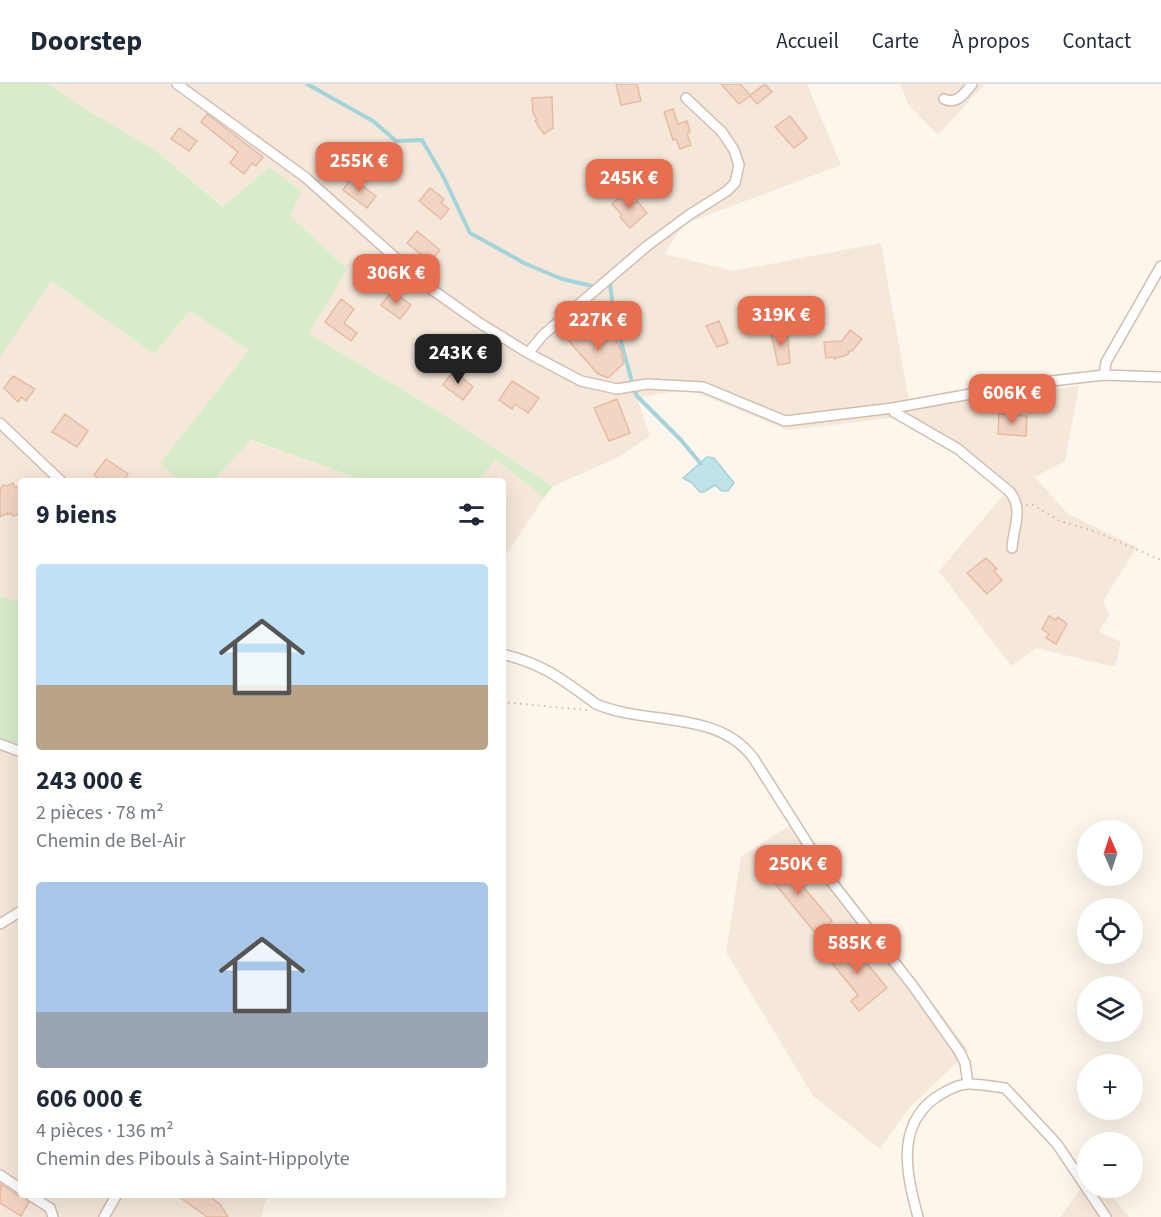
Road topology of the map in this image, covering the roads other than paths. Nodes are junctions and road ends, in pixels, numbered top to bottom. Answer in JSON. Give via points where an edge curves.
{"nodes":[{"id":1,"x":177,"y":84,"type":"edge"},
{"id":2,"x":972,"y":84,"type":"edge"},
{"id":3,"x":686,"y":98,"type":"dead end"},
{"id":4,"x":944,"y":99,"type":"dead end"},
{"id":5,"x":1161,"y":266,"type":"edge"},
{"id":6,"x":528,"y":353,"type":"junction"},
{"id":7,"x":1104,"y":375,"type":"junction"},
{"id":8,"x":1161,"y":377,"type":"edge"},
{"id":9,"x":893,"y":408,"type":"junction"},
{"id":10,"x":0,"y":423,"type":"edge"},
{"id":11,"x":58,"y":478,"type":"edge"},
{"id":12,"x":1012,"y":548,"type":"dead end"},
{"id":13,"x":506,"y":655,"type":"edge"},
{"id":14,"x":0,"y":744,"type":"edge"},
{"id":15,"x":18,"y":751,"type":"edge"},
{"id":16,"x":18,"y":913,"type":"edge"},
{"id":17,"x":0,"y":924,"type":"edge"},
{"id":18,"x":968,"y":1084,"type":"junction"},
{"id":19,"x":0,"y":1175,"type":"edge"},
{"id":20,"x":18,"y":1187,"type":"edge"},
{"id":21,"x":35,"y":1198,"type":"edge"},
{"id":22,"x":115,"y":1198,"type":"edge"},
{"id":23,"x":53,"y":1217,"type":"edge"},
{"id":24,"x":104,"y":1217,"type":"edge"},
{"id":25,"x":918,"y":1217,"type":"edge"},
{"id":26,"x":1106,"y":1217,"type":"edge"}],
"edges":[{"from":1,"to":6,"type":"street","via":[[305,177],[427,286]]},
{"from":2,"to":4,"type":"street","via":[[958,99]]},
{"from":3,"to":6,"type":"street","via":[[722,132],[734,150],[739,165],[735,183],[647,246],[543,335]]},
{"from":5,"to":7,"type":"street","via":[[1106,362]]},
{"from":6,"to":9,"type":"street","via":[[581,381],[617,388],[647,384],[703,387],[785,421]]},
{"from":7,"to":8,"type":"street"},
{"from":7,"to":9,"type":"street","via":[[1026,384]]},
{"from":9,"to":12,"type":"street","via":[[958,449],[1010,492],[1017,506]]},
{"from":10,"to":11,"type":"street"},
{"from":13,"to":18,"type":"street","via":[[546,669],[596,704],[628,714],[691,722],[725,734],[749,751],[834,885],[959,1051]]},
{"from":14,"to":15,"type":"street"},
{"from":16,"to":17,"type":"street"},
{"from":18,"to":25,"type":"street","via":[[930,1102],[912,1128],[907,1162]]},
{"from":18,"to":26,"type":"street","via":[[1005,1088],[1057,1144]]},
{"from":19,"to":20,"type":"street"},
{"from":21,"to":23,"type":"street","via":[[47,1206]]},
{"from":22,"to":24,"type":"street"}]}
